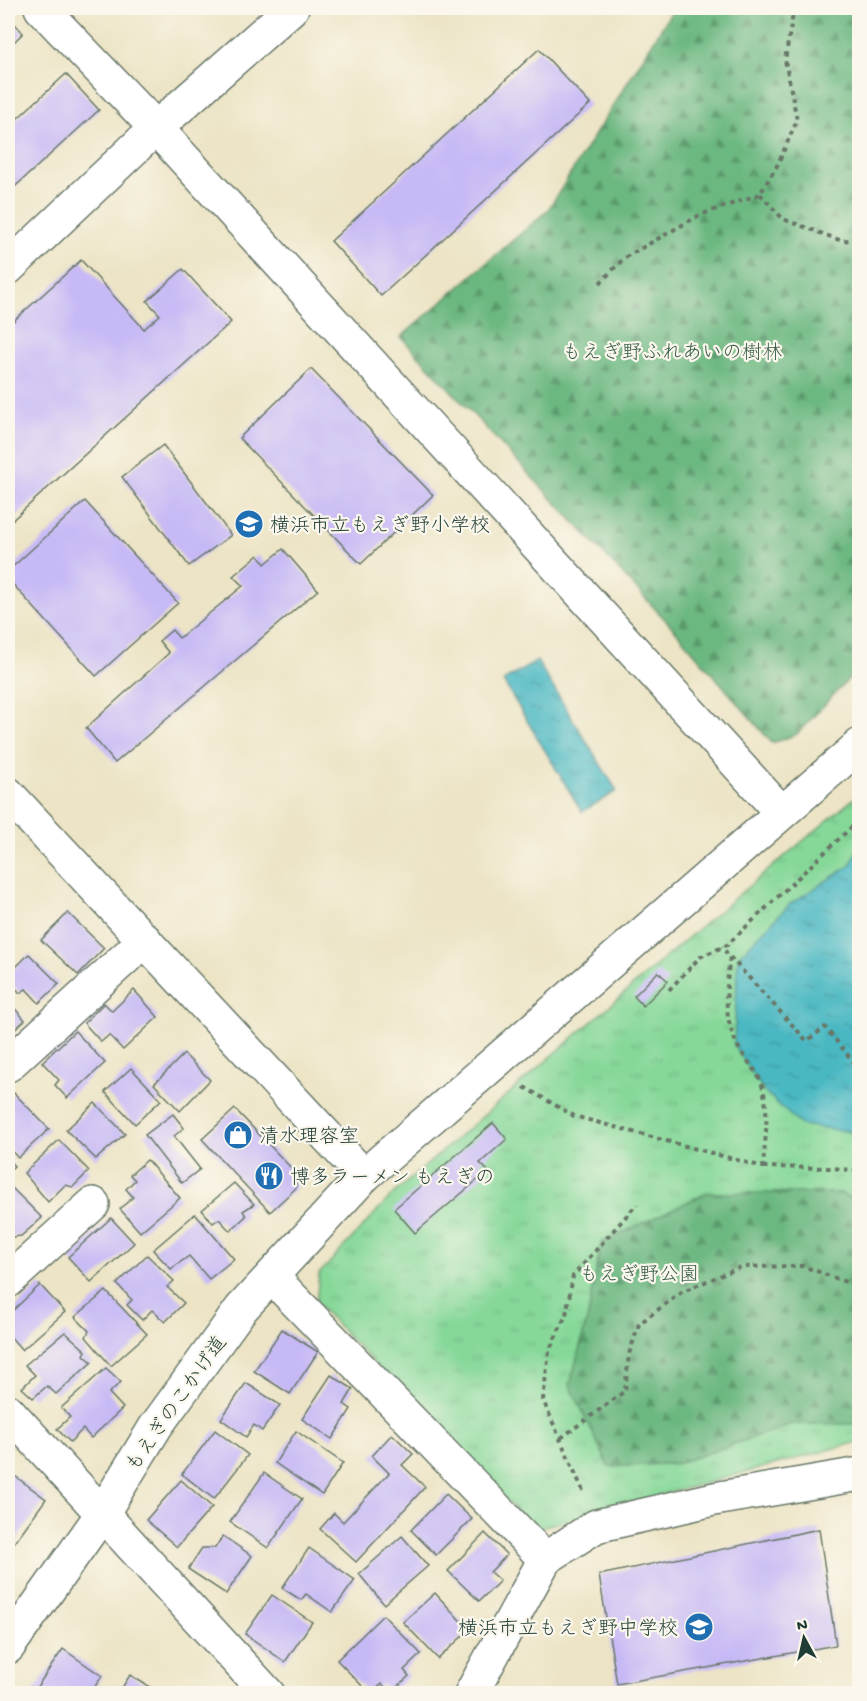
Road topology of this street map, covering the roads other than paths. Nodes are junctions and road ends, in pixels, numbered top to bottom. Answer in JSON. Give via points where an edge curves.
{"nodes":[{"id":1,"x":41,"y":8,"type":"edge"},
{"id":2,"x":292,"y":8,"type":"edge"},
{"id":3,"x":156,"y":128,"type":"junction"},
{"id":4,"x":8,"y":268,"type":"edge"},
{"id":5,"x":860,"y":745,"type":"edge"},
{"id":6,"x":8,"y":794,"type":"edge"},
{"id":7,"x":781,"y":812,"type":"junction"},
{"id":8,"x":145,"y":940,"type":"junction"},
{"id":9,"x":8,"y":1065,"type":"edge"},
{"id":10,"x":364,"y":1176,"type":"junction"},
{"id":11,"x":93,"y":1204,"type":"dead end"},
{"id":12,"x":272,"y":1277,"type":"junction"},
{"id":13,"x":8,"y":1281,"type":"edge"},
{"id":14,"x":8,"y":1411,"type":"edge"},
{"id":15,"x":860,"y":1474,"type":"edge"},
{"id":16,"x":102,"y":1514,"type":"junction"},
{"id":17,"x":545,"y":1559,"type":"junction"},
{"id":18,"x":8,"y":1647,"type":"edge"},
{"id":19,"x":268,"y":1694,"type":"edge"},
{"id":20,"x":471,"y":1694,"type":"edge"}],
"edges":[{"from":1,"to":3,"type":"street"},
{"from":2,"to":3,"type":"street"},
{"from":3,"to":4,"type":"street"},
{"from":3,"to":7,"type":"street"},
{"from":5,"to":7,"type":"street","name":"もえぎのこかげ道"},
{"from":6,"to":8,"type":"street"},
{"from":7,"to":10,"type":"street","name":"もえぎのこかげ道"},
{"from":8,"to":9,"type":"street"},
{"from":8,"to":10,"type":"street"},
{"from":10,"to":12,"type":"street","name":"もえぎのこかげ道"},
{"from":11,"to":13,"type":"street"},
{"from":12,"to":16,"type":"street","name":"もえぎのこかげ道","via":[[241,1309],[156,1425]]},
{"from":12,"to":17,"type":"street"},
{"from":14,"to":16,"type":"street"},
{"from":15,"to":17,"type":"street","via":[[714,1499],[596,1526]]},
{"from":16,"to":18,"type":"street","name":"もえぎのこかげ道"},
{"from":16,"to":19,"type":"street"},
{"from":17,"to":20,"type":"street"}]}
